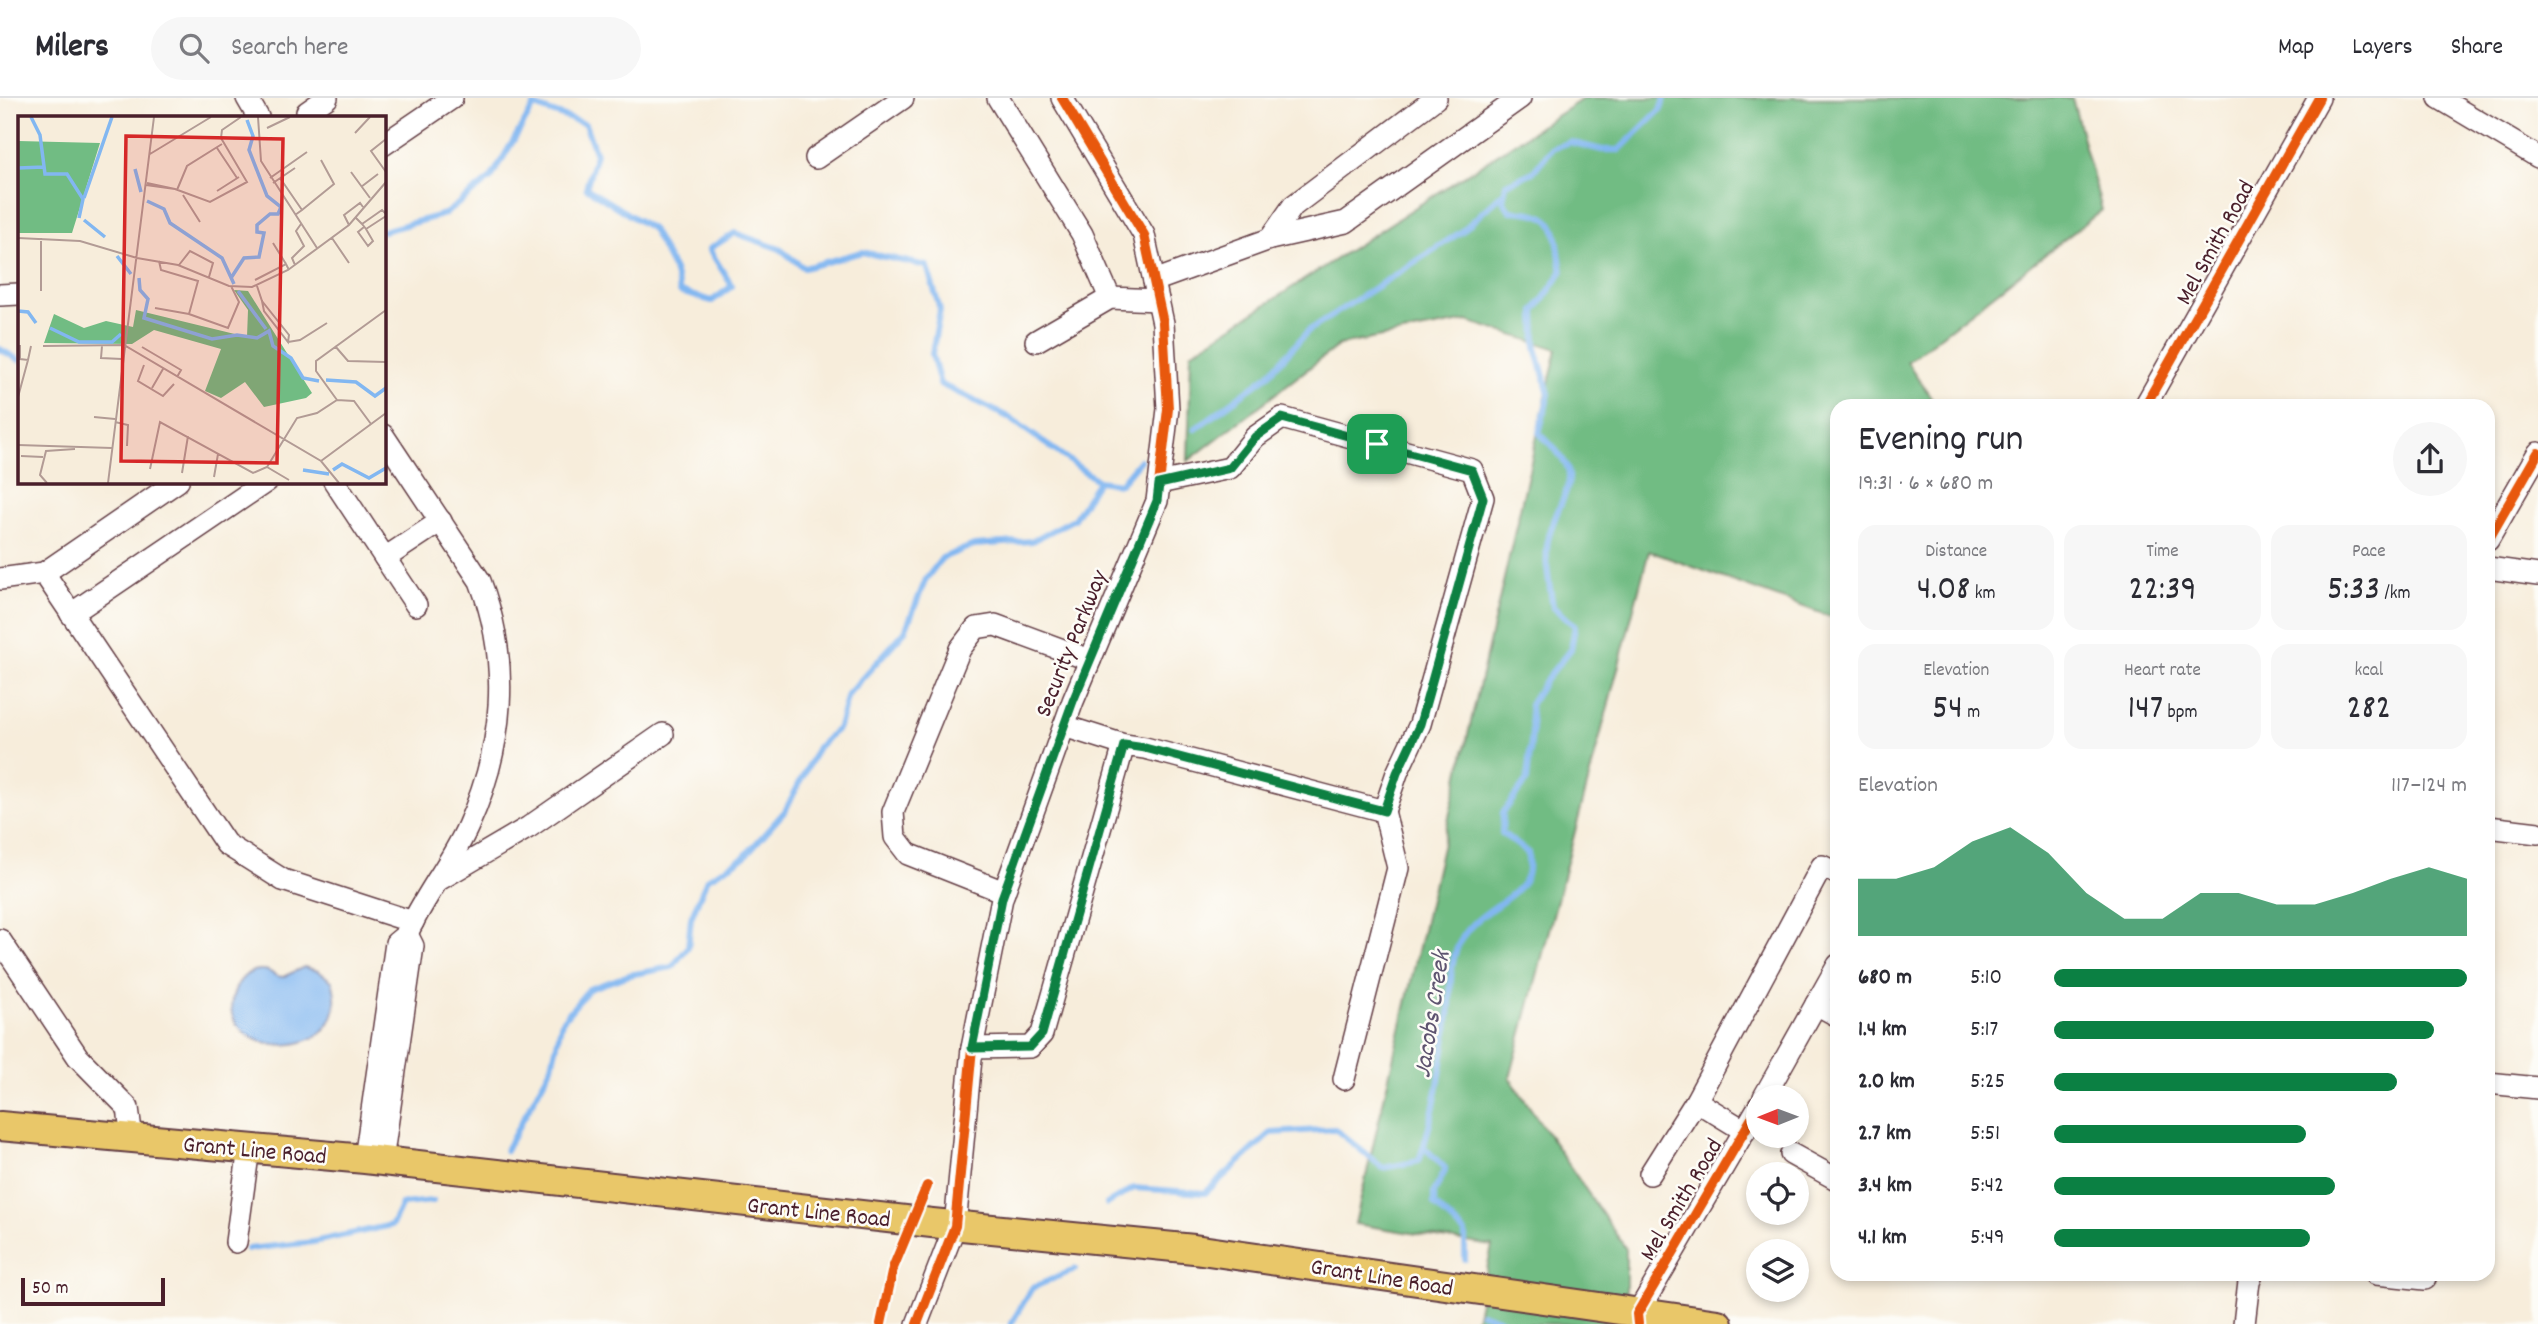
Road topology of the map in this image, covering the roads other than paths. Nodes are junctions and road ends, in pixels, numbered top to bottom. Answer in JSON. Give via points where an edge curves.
{"nodes":[{"id":1,"x":247,"y":98,"type":"edge"},
{"id":2,"x":327,"y":98,"type":"edge"},
{"id":3,"x":452,"y":98,"type":"edge"},
{"id":4,"x":903,"y":98,"type":"edge"},
{"id":5,"x":998,"y":98,"type":"edge"},
{"id":6,"x":1062,"y":98,"type":"edge"},
{"id":7,"x":1436,"y":98,"type":"edge"},
{"id":8,"x":1520,"y":98,"type":"edge"},
{"id":9,"x":2319,"y":98,"type":"edge"},
{"id":10,"x":2439,"y":98,"type":"edge"},
{"id":11,"x":304,"y":109,"type":"edge"},
{"id":12,"x":257,"y":116,"type":"edge"},
{"id":13,"x":385,"y":144,"type":"edge"},
{"id":14,"x":2538,"y":157,"type":"edge"},
{"id":15,"x":816,"y":158,"type":"dead end"},
{"id":16,"x":1270,"y":239,"type":"junction"},
{"id":17,"x":1156,"y":290,"type":"junction"},
{"id":18,"x":18,"y":294,"type":"edge"},
{"id":19,"x":0,"y":295,"type":"edge"},
{"id":20,"x":1110,"y":298,"type":"junction"},
{"id":21,"x":1036,"y":341,"type":"dead end"},
{"id":22,"x":2149,"y":399,"type":"edge"},
{"id":23,"x":385,"y":438,"type":"edge"},
{"id":24,"x":2538,"y":453,"type":"edge"},
{"id":25,"x":175,"y":483,"type":"edge"},
{"id":26,"x":264,"y":483,"type":"edge"},
{"id":27,"x":335,"y":483,"type":"edge"},
{"id":28,"x":1159,"y":484,"type":"junction"},
{"id":29,"x":440,"y":521,"type":"junction"},
{"id":30,"x":2495,"y":528,"type":"edge"},
{"id":31,"x":385,"y":558,"type":"junction"},
{"id":32,"x":2495,"y":569,"type":"edge"},
{"id":33,"x":44,"y":573,"type":"junction"},
{"id":34,"x":2538,"y":575,"type":"edge"},
{"id":35,"x":0,"y":579,"type":"edge"},
{"id":36,"x":416,"y":605,"type":"dead end"},
{"id":37,"x":71,"y":614,"type":"junction"},
{"id":38,"x":1090,"y":660,"type":"junction"},
{"id":39,"x":1064,"y":726,"type":"junction"},
{"id":40,"x":663,"y":734,"type":"dead end"},
{"id":41,"x":1124,"y":745,"type":"junction"},
{"id":42,"x":1384,"y":811,"type":"junction"},
{"id":43,"x":2495,"y":828,"type":"edge"},
{"id":44,"x":2538,"y":833,"type":"edge"},
{"id":45,"x":1830,"y":870,"type":"edge"},
{"id":46,"x":435,"y":883,"type":"junction"},
{"id":47,"x":1004,"y":892,"type":"junction"},
{"id":48,"x":410,"y":928,"type":"junction"},
{"id":49,"x":0,"y":940,"type":"edge"},
{"id":50,"x":1830,"y":979,"type":"edge"},
{"id":51,"x":1816,"y":1004,"type":"junction"},
{"id":52,"x":1830,"y":1012,"type":"edge"},
{"id":53,"x":972,"y":1048,"type":"junction"},
{"id":54,"x":1344,"y":1079,"type":"dead end"},
{"id":55,"x":2495,"y":1084,"type":"edge"},
{"id":56,"x":1771,"y":1085,"type":"edge"},
{"id":57,"x":2538,"y":1087,"type":"edge"},
{"id":58,"x":1696,"y":1101,"type":"junction"},
{"id":59,"x":0,"y":1126,"type":"edge"},
{"id":60,"x":1745,"y":1131,"type":"joint"},
{"id":61,"x":132,"y":1138,"type":"junction"},
{"id":62,"x":249,"y":1149,"type":"junction"},
{"id":63,"x":1791,"y":1154,"type":"dead end"},
{"id":64,"x":374,"y":1160,"type":"junction"},
{"id":65,"x":1650,"y":1174,"type":"dead end"},
{"id":66,"x":1830,"y":1176,"type":"edge"},
{"id":67,"x":955,"y":1226,"type":"junction"},
{"id":68,"x":236,"y":1242,"type":"dead end"},
{"id":69,"x":2249,"y":1281,"type":"edge"},
{"id":70,"x":1637,"y":1319,"type":"edge"},
{"id":71,"x":917,"y":1324,"type":"edge"},
{"id":72,"x":1718,"y":1324,"type":"edge"},
{"id":73,"x":2244,"y":1324,"type":"edge"}],
"edges":[{"from":1,"to":12,"type":"street"},
{"from":2,"to":11,"type":"street"},
{"from":3,"to":13,"type":"street"},
{"from":4,"to":15,"type":"street"},
{"from":5,"to":20,"type":"street","via":[[1082,234]]},
{"from":6,"to":17,"type":"street","name":"Security Parkway","via":[[1144,235]]},
{"from":7,"to":16,"type":"street","via":[[1293,206]]},
{"from":8,"to":16,"type":"street","via":[[1346,222]]},
{"from":9,"to":22,"type":"street","name":"Mel Smith Road"},
{"from":10,"to":14,"type":"street"},
{"from":16,"to":17,"type":"street"},
{"from":17,"to":20,"type":"street"},
{"from":17,"to":28,"type":"street","name":"Security Parkway","via":[[1163,323],[1168,409]]},
{"from":18,"to":19,"type":"street"},
{"from":20,"to":21,"type":"street"},
{"from":23,"to":29,"type":"street"},
{"from":24,"to":30,"type":"street"},
{"from":25,"to":33,"type":"street"},
{"from":26,"to":37,"type":"street"},
{"from":27,"to":31,"type":"street"},
{"from":28,"to":38,"type":"street","name":"Security Parkway","via":[[1157,501]]},
{"from":28,"to":42,"type":"street","via":[[1230,468],[1255,437],[1282,418],[1472,470],[1483,498],[1420,724]]},
{"from":29,"to":31,"type":"street"},
{"from":29,"to":46,"type":"street","via":[[480,580],[489,605],[500,661],[500,712],[494,754],[468,827]]},
{"from":31,"to":36,"type":"street"},
{"from":32,"to":34,"type":"street"},
{"from":33,"to":35,"type":"street"},
{"from":33,"to":37,"type":"street"},
{"from":37,"to":48,"type":"street","via":[[226,844],[283,880]]},
{"from":38,"to":39,"type":"street","name":"Security Parkway"},
{"from":38,"to":47,"type":"street","via":[[995,625],[976,628],[960,649],[893,812],[895,837],[908,854]]},
{"from":39,"to":41,"type":"street"},
{"from":39,"to":47,"type":"street","name":"Security Parkway"},
{"from":40,"to":46,"type":"street","via":[[528,827]]},
{"from":41,"to":42,"type":"street"},
{"from":41,"to":53,"type":"street","via":[[1042,1034],[1030,1047]]},
{"from":42,"to":54,"type":"street","via":[[1398,868]]},
{"from":43,"to":44,"type":"street"},
{"from":45,"to":58,"type":"street","via":[[1822,866]]},
{"from":46,"to":48,"type":"street"},
{"from":47,"to":53,"type":"street","name":"Security Parkway"},
{"from":48,"to":64,"type":"street","via":[[413,946]]},
{"from":49,"to":61,"type":"street","via":[[78,1057],[128,1108]]},
{"from":50,"to":51,"type":"street"},
{"from":51,"to":52,"type":"street"},
{"from":51,"to":56,"type":"street"},
{"from":53,"to":67,"type":"street","name":"Security Parkway"},
{"from":55,"to":57,"type":"street"},
{"from":58,"to":60,"type":"street"},
{"from":58,"to":65,"type":"street"},
{"from":59,"to":61,"type":"main road","name":"Grant Line Road"},
{"from":60,"to":70,"type":"street","name":"Mel Smith Road"},
{"from":61,"to":62,"type":"main road","name":"Grant Line Road"},
{"from":62,"to":64,"type":"main road","name":"Grant Line Road"},
{"from":62,"to":68,"type":"street"},
{"from":63,"to":66,"type":"street"},
{"from":64,"to":67,"type":"main road","name":"Grant Line Road"},
{"from":67,"to":70,"type":"main road","name":"Grant Line Road","via":[[1194,1249]]},
{"from":67,"to":71,"type":"street","name":"Security Parkway"},
{"from":69,"to":73,"type":"street"},
{"from":70,"to":72,"type":"main road","name":"Grant Line Road"}]}
